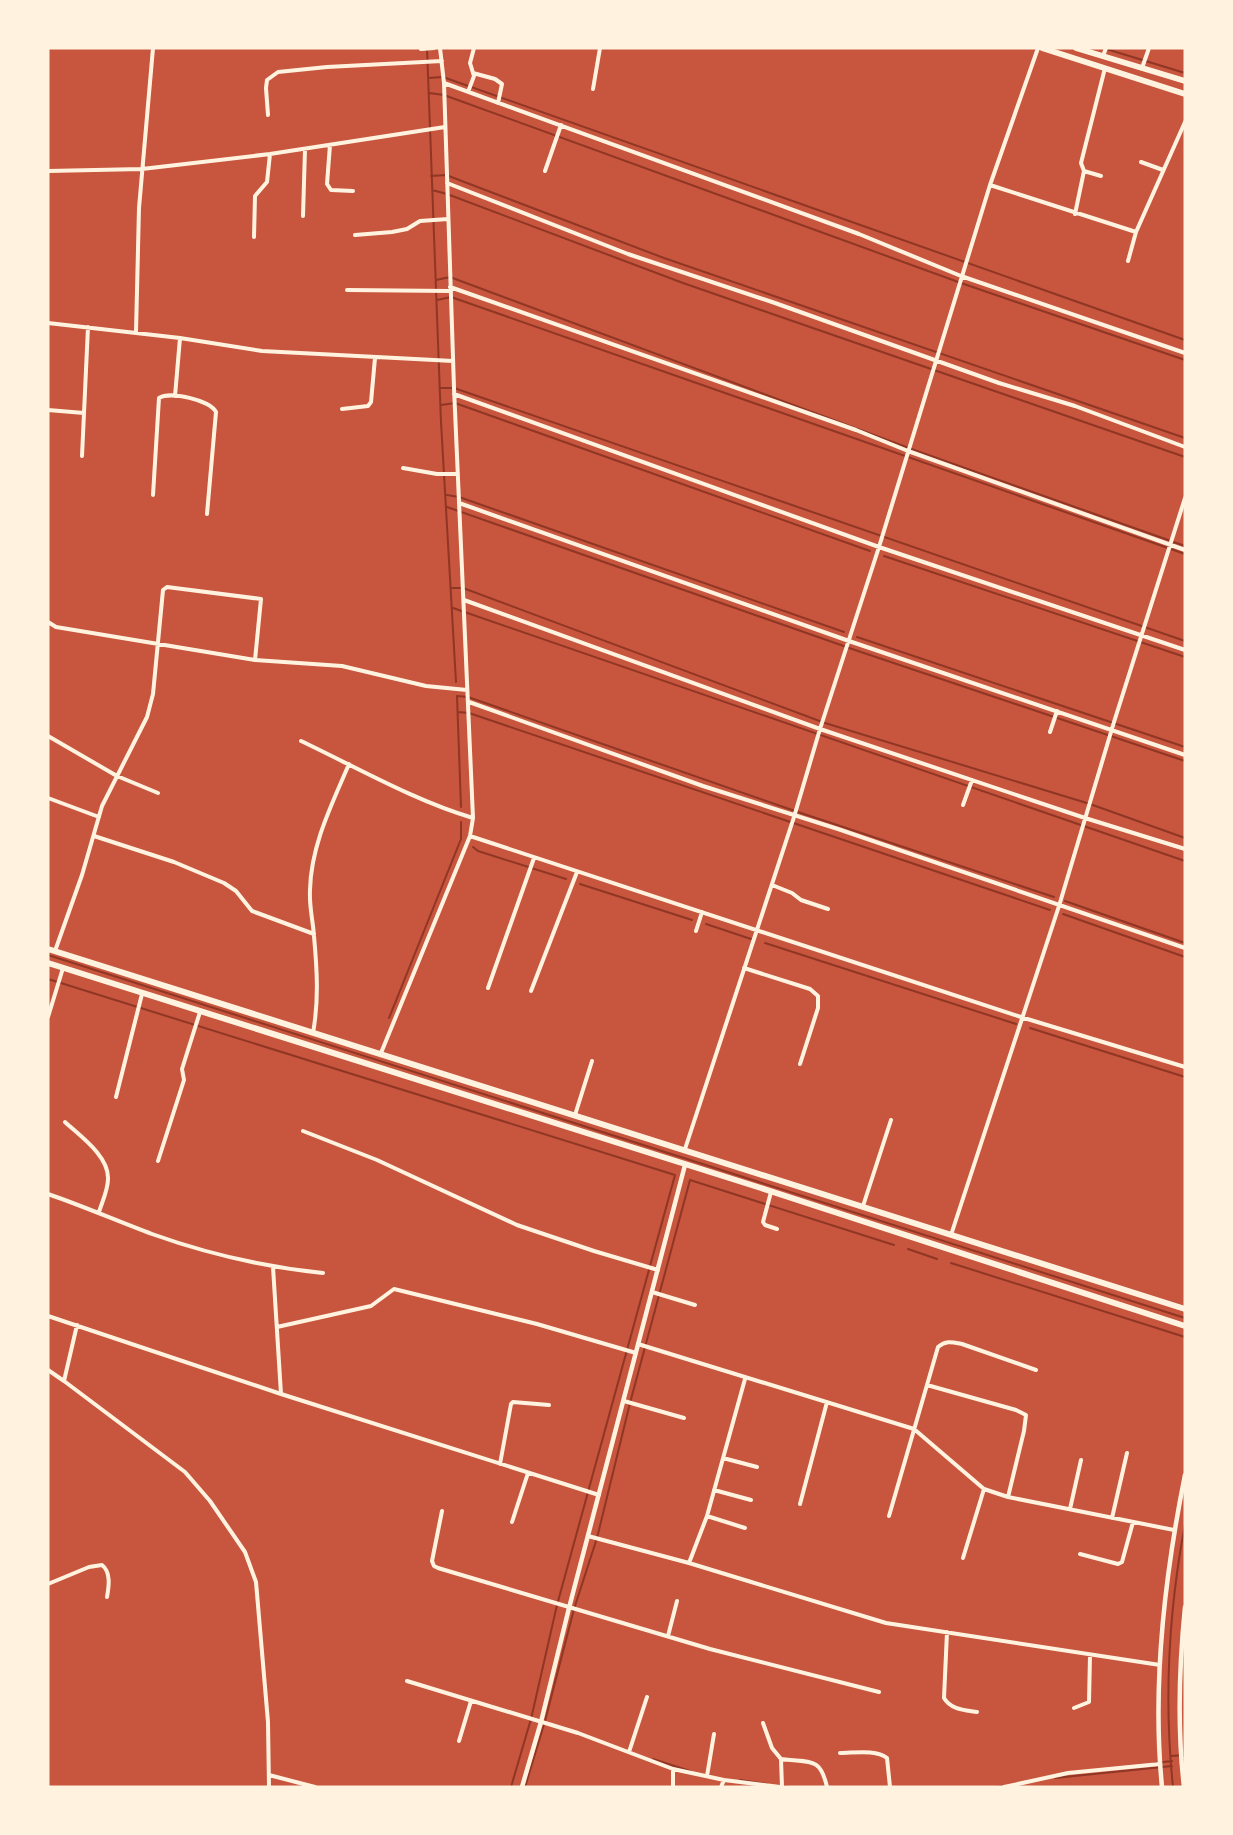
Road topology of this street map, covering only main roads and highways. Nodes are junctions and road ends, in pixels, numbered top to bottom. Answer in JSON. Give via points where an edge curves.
{"nodes":[{"id":1,"x":1040,"y":48,"type":"edge"},
{"id":2,"x":1076,"y":48,"type":"edge"},
{"id":3,"x":1185,"y":81,"type":"edge"},
{"id":4,"x":1185,"y":94,"type":"edge"},
{"id":5,"x":52,"y":950,"type":"edge"},
{"id":6,"x":48,"y":963,"type":"edge"},
{"id":7,"x":514,"y":1096,"type":"junction"},
{"id":8,"x":510,"y":1110,"type":"junction"},
{"id":9,"x":764,"y":1174,"type":"junction"},
{"id":10,"x":760,"y":1188,"type":"junction"},
{"id":11,"x":1116,"y":1287,"type":"junction"},
{"id":12,"x":1112,"y":1302,"type":"junction"},
{"id":13,"x":1185,"y":1309,"type":"edge"},
{"id":14,"x":1185,"y":1326,"type":"edge"}],
"edges":[{"from":1,"to":4,"type":"main road"},
{"from":2,"to":3,"type":"main road"},
{"from":5,"to":7,"type":"main road"},
{"from":6,"to":8,"type":"main road"},
{"from":7,"to":8,"type":"main road"},
{"from":7,"to":9,"type":"main road"},
{"from":8,"to":10,"type":"main road"},
{"from":9,"to":10,"type":"main road"},
{"from":9,"to":11,"type":"main road"},
{"from":10,"to":12,"type":"main road"},
{"from":11,"to":12,"type":"main road"},
{"from":11,"to":13,"type":"main road"},
{"from":12,"to":14,"type":"main road"}]}
